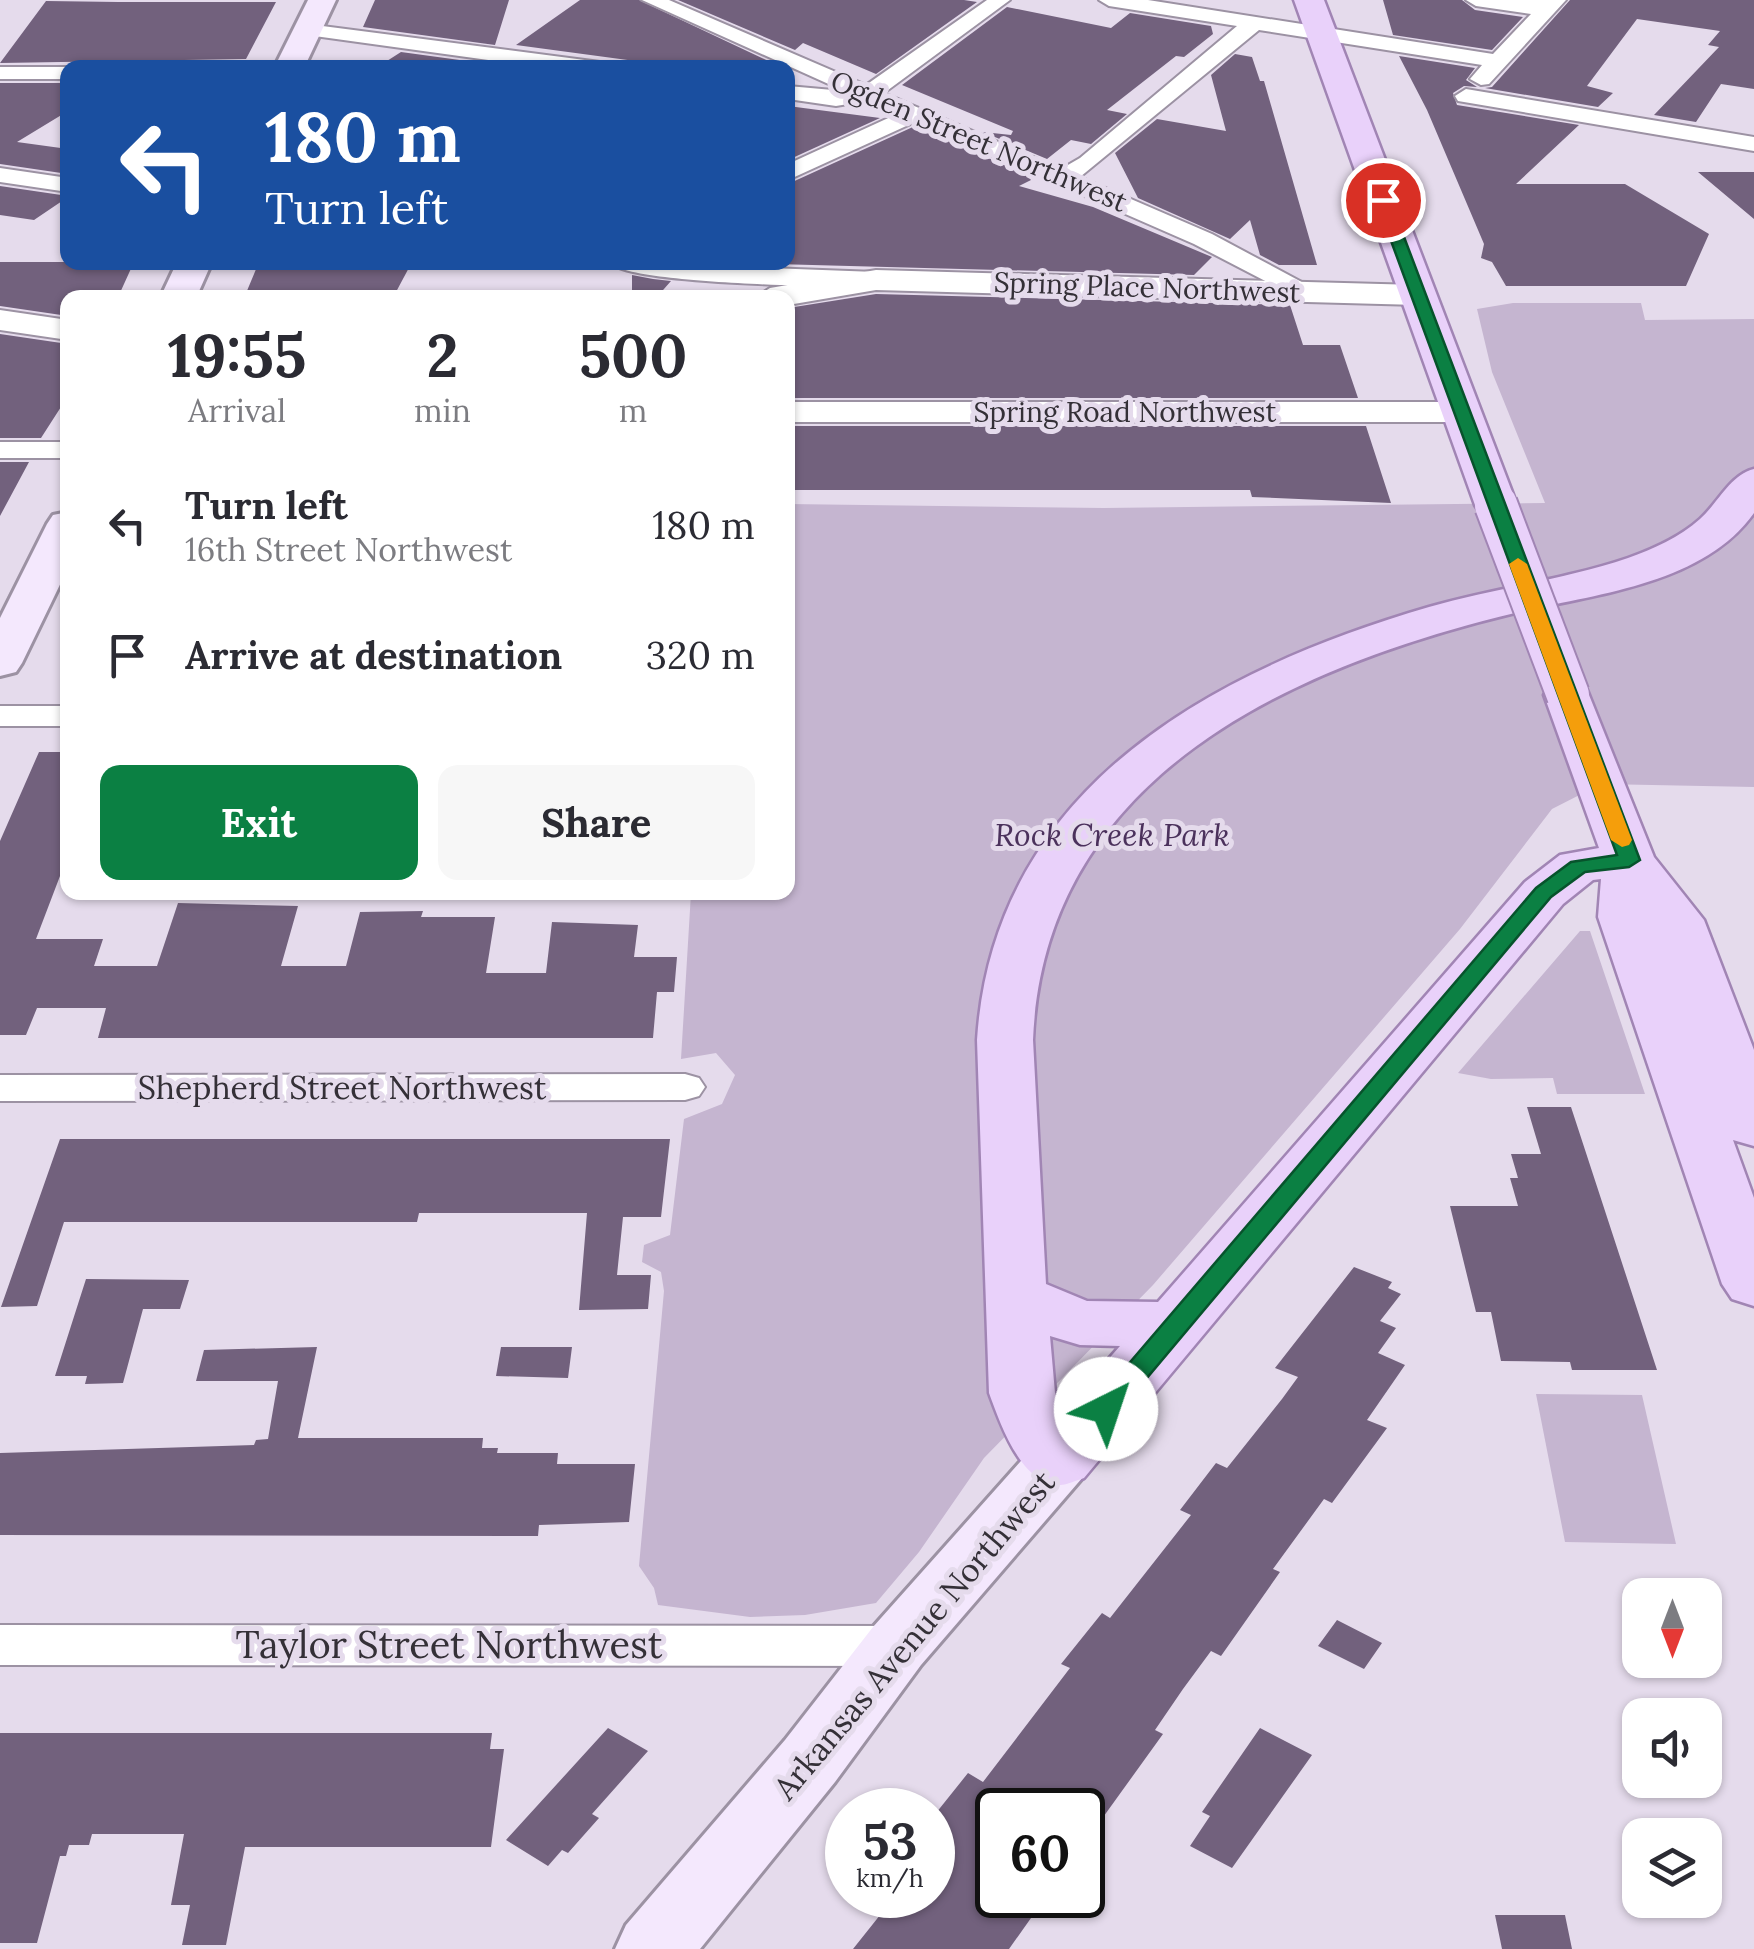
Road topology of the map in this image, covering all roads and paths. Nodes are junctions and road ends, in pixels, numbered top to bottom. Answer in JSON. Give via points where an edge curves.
{"nodes":[{"id":1,"x":322,"y":0,"type":"edge"},
{"id":2,"x":652,"y":0,"type":"edge"},
{"id":3,"x":1000,"y":0,"type":"edge"},
{"id":4,"x":1109,"y":0,"type":"edge"},
{"id":5,"x":1476,"y":0,"type":"edge"},
{"id":6,"x":1551,"y":5,"type":"edge"},
{"id":7,"x":1315,"y":16,"type":"edge"},
{"id":8,"x":1254,"y":22,"type":"junction"},
{"id":9,"x":307,"y":30,"type":"junction"},
{"id":10,"x":293,"y":60,"type":"edge"},
{"id":11,"x":538,"y":60,"type":"edge"},
{"id":12,"x":790,"y":60,"type":"edge"},
{"id":13,"x":1498,"y":60,"type":"junction"},
{"id":14,"x":795,"y":62,"type":"edge"},
{"id":15,"x":0,"y":73,"type":"edge"},
{"id":16,"x":60,"y":73,"type":"edge"},
{"id":17,"x":795,"y":94,"type":"edge"},
{"id":18,"x":868,"y":94,"type":"junction"},
{"id":19,"x":915,"y":114,"type":"junction"},
{"id":20,"x":1754,"y":144,"type":"edge"},
{"id":21,"x":795,"y":170,"type":"edge"},
{"id":22,"x":0,"y":175,"type":"edge"},
{"id":23,"x":1063,"y":178,"type":"junction"},
{"id":24,"x":60,"y":184,"type":"edge"},
{"id":25,"x":680,"y":270,"type":"edge"},
{"id":26,"x":702,"y":273,"type":"junction"},
{"id":27,"x":876,"y":280,"type":"junction"},
{"id":28,"x":687,"y":290,"type":"edge"},
{"id":29,"x":1302,"y":292,"type":"junction"},
{"id":30,"x":795,"y":294,"type":"edge"},
{"id":31,"x":1418,"y":295,"type":"junction"},
{"id":32,"x":0,"y":320,"type":"edge"},
{"id":33,"x":60,"y":329,"type":"edge"},
{"id":34,"x":795,"y":412,"type":"edge"},
{"id":35,"x":1462,"y":412,"type":"junction"},
{"id":36,"x":0,"y":450,"type":"edge"},
{"id":37,"x":60,"y":450,"type":"edge"},
{"id":38,"x":1754,"y":482,"type":"edge"},
{"id":39,"x":60,"y":540,"type":"edge"},
{"id":40,"x":0,"y":663,"type":"edge"},
{"id":41,"x":0,"y":716,"type":"edge"},
{"id":42,"x":60,"y":716,"type":"edge"},
{"id":43,"x":1629,"y":860,"type":"junction"},
{"id":44,"x":684,"y":1087,"type":"dead end"},
{"id":45,"x":0,"y":1088,"type":"edge"},
{"id":46,"x":1732,"y":1096,"type":"edge"},
{"id":47,"x":1754,"y":1284,"type":"edge"},
{"id":48,"x":1016,"y":1296,"type":"junction"},
{"id":49,"x":1177,"y":1325,"type":"junction"},
{"id":50,"x":1060,"y":1460,"type":"junction"},
{"id":51,"x":0,"y":1644,"type":"edge"},
{"id":52,"x":897,"y":1646,"type":"junction"},
{"id":53,"x":653,"y":1949,"type":"edge"}],
"edges":[{"from":1,"to":9,"type":"main road"},
{"from":2,"to":12,"type":"street","name":"Ogden Street Northwest"},
{"from":3,"to":18,"type":"street"},
{"from":4,"to":8,"type":"street"},
{"from":5,"to":6,"type":"street"},
{"from":6,"to":13,"type":"street"},
{"from":7,"to":8,"type":"street"},
{"from":7,"to":13,"type":"street"},
{"from":7,"to":31,"type":"main road"},
{"from":8,"to":23,"type":"street"},
{"from":9,"to":10,"type":"main road"},
{"from":9,"to":11,"type":"street"},
{"from":13,"to":20,"type":"street","via":[[1466,96]]},
{"from":14,"to":18,"type":"street","name":"Ogden Street Northwest"},
{"from":15,"to":16,"type":"street"},
{"from":17,"to":18,"type":"street","via":[[836,99]]},
{"from":18,"to":19,"type":"street","name":"Ogden Street Northwest"},
{"from":19,"to":21,"type":"street"},
{"from":19,"to":23,"type":"street","name":"Ogden Street Northwest"},
{"from":22,"to":24,"type":"street"},
{"from":23,"to":29,"type":"street","name":"Ogden Street Northwest","via":[[1203,239]]},
{"from":25,"to":26,"type":"street","name":"Spring Place Northwest"},
{"from":26,"to":27,"type":"street","name":"Spring Place Northwest"},
{"from":26,"to":28,"type":"street"},
{"from":27,"to":29,"type":"street","name":"Spring Place Northwest"},
{"from":27,"to":30,"type":"street","name":"Spring Place Northwest"},
{"from":29,"to":31,"type":"street","name":"Spring Place Northwest"},
{"from":31,"to":35,"type":"main road"},
{"from":32,"to":33,"type":"street"},
{"from":34,"to":35,"type":"street","name":"Spring Road Northwest"},
{"from":35,"to":43,"type":"main road","bridge":true},
{"from":36,"to":37,"type":"street"},
{"from":38,"to":48,"type":"main road","via":[[1720,525],[1662,563],[1403,627],[1266,680],[1176,736],[1101,804],[1061,855],[1033,910],[1008,1002]]},
{"from":39,"to":40,"type":"main road"},
{"from":41,"to":42,"type":"street"},
{"from":43,"to":46,"type":"main road","via":[[1678,920]]},
{"from":43,"to":49,"type":"main road","name":"Arkansas Avenue Northwest","via":[[1578,866],[1544,892]]},
{"from":44,"to":45,"type":"street","name":"Shepherd Street Northwest"},
{"from":46,"to":47,"type":"main road"},
{"from":48,"to":49,"type":"main road","via":[[1080,1323]]},
{"from":48,"to":50,"type":"main road","via":[[1025,1406]]},
{"from":49,"to":50,"type":"main road","name":"Arkansas Avenue Northwest"},
{"from":50,"to":52,"type":"main road","name":"Arkansas Avenue Northwest"},
{"from":51,"to":52,"type":"street","name":"Taylor Street Northwest"},
{"from":52,"to":53,"type":"main road","name":"Arkansas Avenue Northwest"}]}
